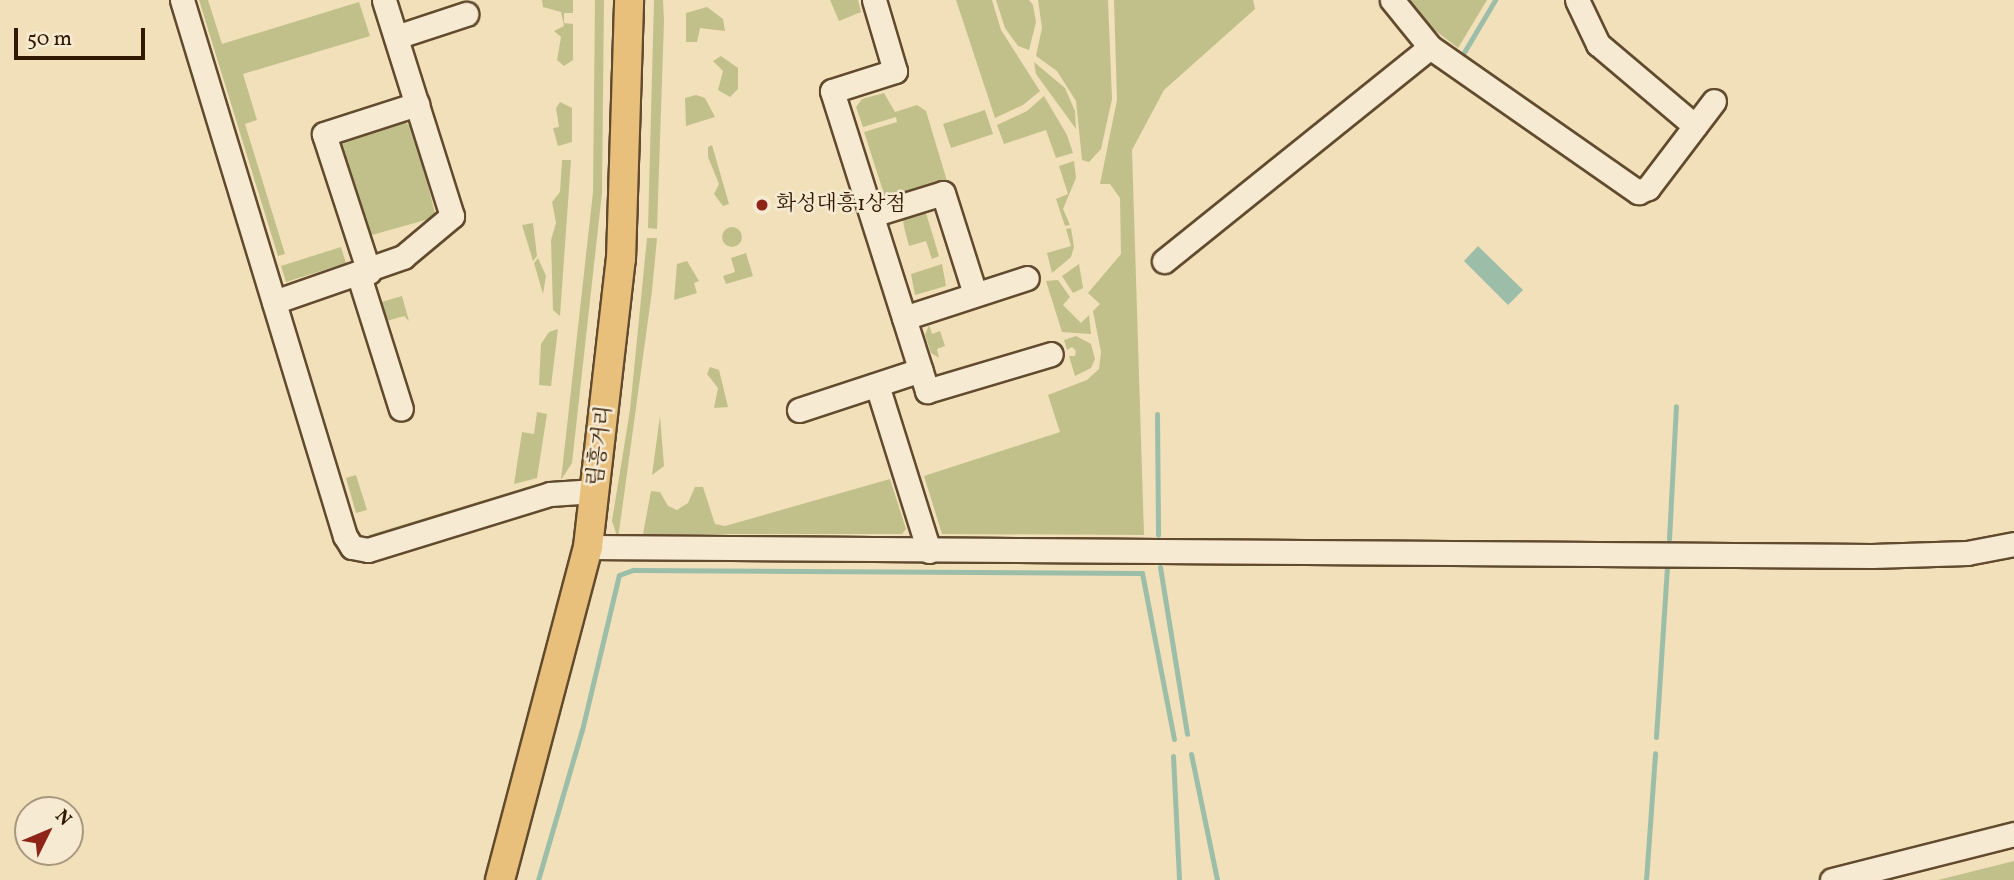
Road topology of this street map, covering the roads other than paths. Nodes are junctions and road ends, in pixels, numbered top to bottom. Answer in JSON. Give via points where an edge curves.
{"nodes":[{"id":1,"x":182,"y":0,"type":"edge"},
{"id":2,"x":384,"y":0,"type":"edge"},
{"id":3,"x":629,"y":0,"type":"edge"},
{"id":4,"x":874,"y":0,"type":"edge"},
{"id":5,"x":1392,"y":0,"type":"edge"},
{"id":6,"x":1577,"y":0,"type":"edge"},
{"id":7,"x":466,"y":14,"type":"dead end"},
{"id":8,"x":396,"y":37,"type":"junction"},
{"id":9,"x":1430,"y":47,"type":"junction"},
{"id":10,"x":1714,"y":101,"type":"dead end"},
{"id":11,"x":417,"y":104,"type":"junction"},
{"id":12,"x":1695,"y":126,"type":"junction"},
{"id":13,"x":872,"y":215,"type":"junction"},
{"id":14,"x":1164,"y":261,"type":"dead end"},
{"id":15,"x":364,"y":274,"type":"junction"},
{"id":16,"x":1027,"y":278,"type":"dead end"},
{"id":17,"x":975,"y":294,"type":"junction"},
{"id":18,"x":274,"y":302,"type":"junction"},
{"id":19,"x":904,"y":318,"type":"junction"},
{"id":20,"x":1051,"y":354,"type":"dead end"},
{"id":21,"x":920,"y":370,"type":"junction"},
{"id":22,"x":877,"y":384,"type":"junction"},
{"id":23,"x":401,"y":409,"type":"dead end"},
{"id":24,"x":799,"y":410,"type":"dead end"},
{"id":25,"x":595,"y":491,"type":"junction"},
{"id":26,"x":2014,"y":544,"type":"edge"},
{"id":27,"x":588,"y":547,"type":"junction"},
{"id":28,"x":929,"y":551,"type":"junction"},
{"id":29,"x":2014,"y":834,"type":"edge"},
{"id":30,"x":499,"y":880,"type":"edge"},
{"id":31,"x":1832,"y":880,"type":"edge"}],
"edges":[{"from":1,"to":18,"type":"street"},
{"from":2,"to":8,"type":"street"},
{"from":3,"to":25,"type":"main road","name":"림흥거리","via":[[621,259]]},
{"from":4,"to":13,"type":"street","via":[[895,71],[832,91]]},
{"from":5,"to":9,"type":"street"},
{"from":6,"to":12,"type":"street","via":[[1598,44]]},
{"from":7,"to":8,"type":"street"},
{"from":8,"to":11,"type":"street"},
{"from":9,"to":12,"type":"street","via":[[1638,192],[1648,188]]},
{"from":9,"to":14,"type":"street"},
{"from":10,"to":12,"type":"street"},
{"from":11,"to":15,"type":"street","via":[[452,216],[403,257]]},
{"from":11,"to":15,"type":"street","via":[[324,134]]},
{"from":13,"to":17,"type":"street","via":[[943,193]]},
{"from":13,"to":19,"type":"street"},
{"from":15,"to":18,"type":"street"},
{"from":15,"to":23,"type":"street"},
{"from":16,"to":17,"type":"street"},
{"from":17,"to":19,"type":"street"},
{"from":18,"to":25,"type":"street","via":[[352,547],[368,550],[540,496]]},
{"from":19,"to":21,"type":"street"},
{"from":20,"to":21,"type":"street","via":[[927,391]]},
{"from":21,"to":22,"type":"street"},
{"from":22,"to":24,"type":"street"},
{"from":22,"to":28,"type":"street"},
{"from":25,"to":27,"type":"main road","name":"림흥거리"},
{"from":26,"to":28,"type":"street","via":[[1968,553],[1872,556]]},
{"from":27,"to":28,"type":"street"},
{"from":27,"to":30,"type":"main road","name":"림흥거리"},
{"from":29,"to":31,"type":"street"}]}
